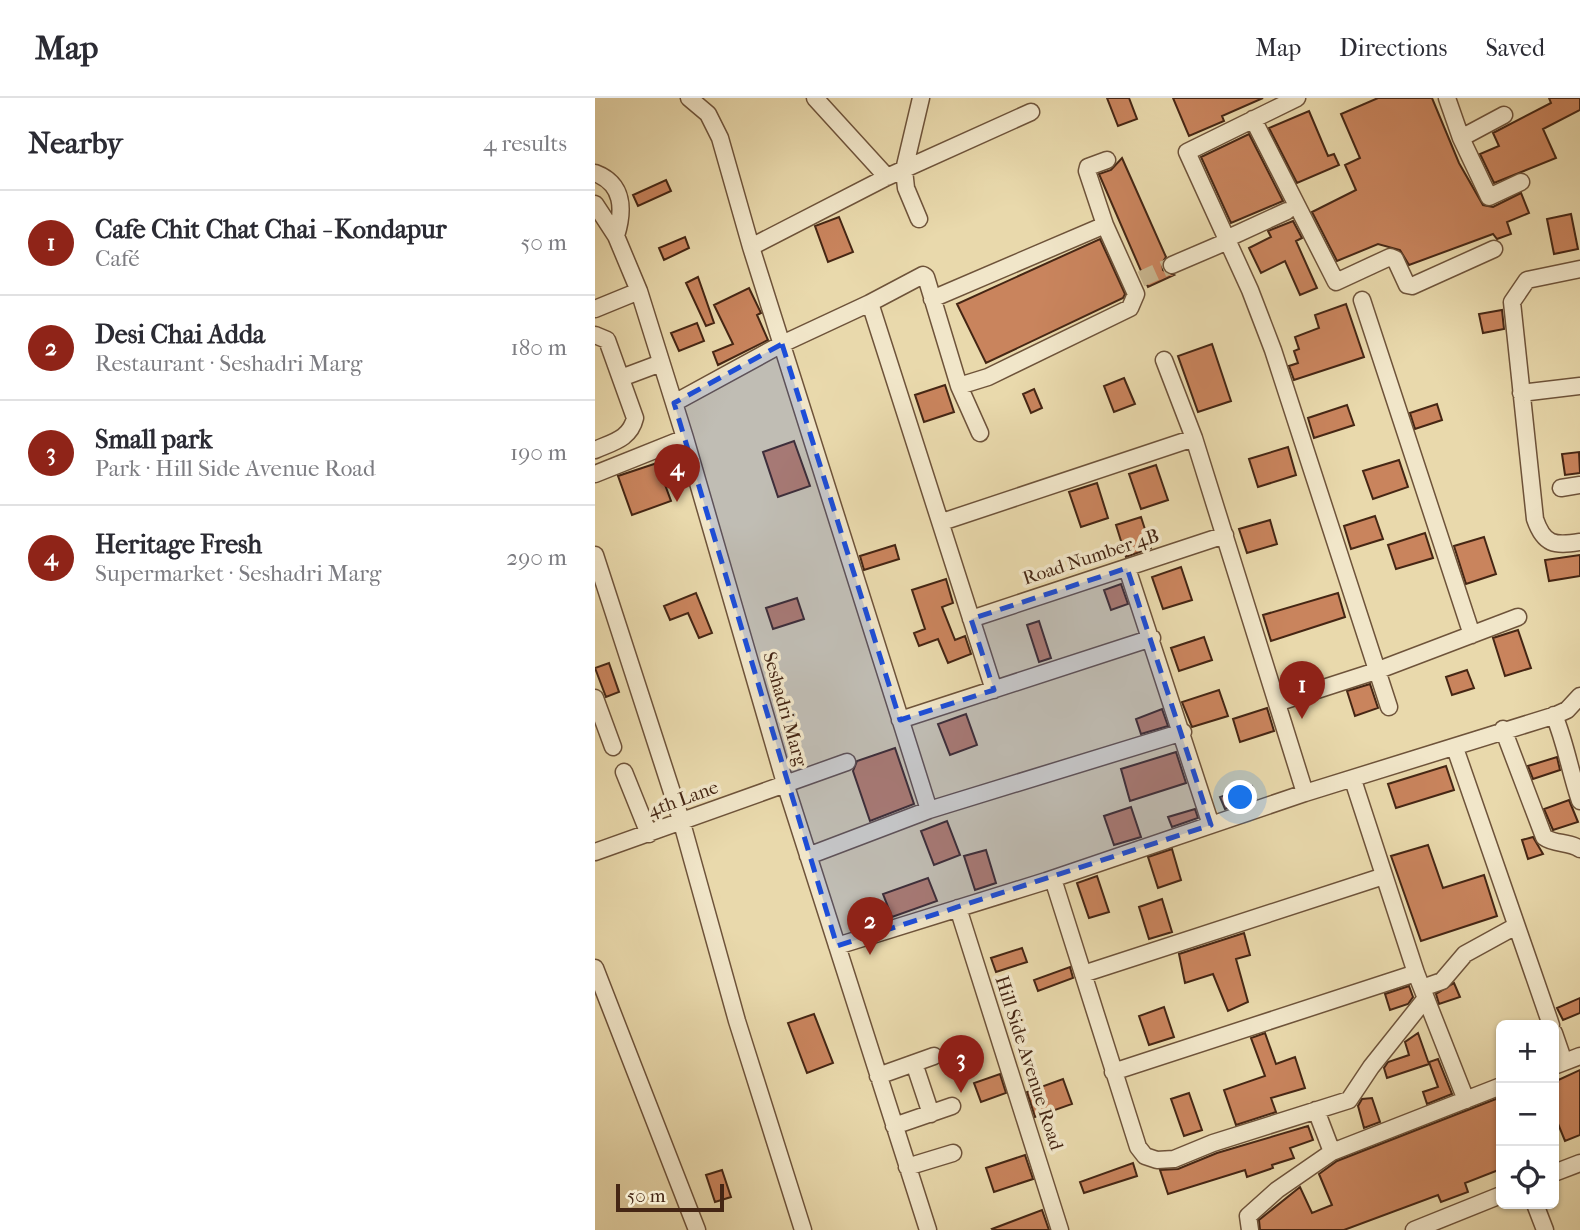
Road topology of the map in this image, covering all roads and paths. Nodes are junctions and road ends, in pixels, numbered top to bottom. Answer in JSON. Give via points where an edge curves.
{"nodes":[{"id":1,"x":689,"y":98,"type":"edge"},
{"id":2,"x":815,"y":98,"type":"edge"},
{"id":3,"x":921,"y":98,"type":"edge"},
{"id":4,"x":1297,"y":98,"type":"edge"},
{"id":5,"x":1447,"y":98,"type":"edge"},
{"id":6,"x":1031,"y":112,"type":"dead end"},
{"id":7,"x":1504,"y":115,"type":"dead end"},
{"id":8,"x":1253,"y":119,"type":"junction"},
{"id":9,"x":1461,"y":138,"type":"junction"},
{"id":10,"x":1107,"y":160,"type":"dead end"},
{"id":11,"x":904,"y":170,"type":"junction"},
{"id":12,"x":595,"y":173,"type":"edge"},
{"id":13,"x":887,"y":177,"type":"junction"},
{"id":14,"x":1521,"y":182,"type":"dead end"},
{"id":15,"x":595,"y":204,"type":"edge"},
{"id":16,"x":1287,"y":211,"type":"dead end"},
{"id":17,"x":919,"y":219,"type":"dead end"},
{"id":18,"x":1105,"y":225,"type":"junction"},
{"id":19,"x":616,"y":236,"type":"junction"},
{"id":20,"x":1227,"y":240,"type":"junction"},
{"id":21,"x":751,"y":247,"type":"junction"},
{"id":22,"x":1494,"y":249,"type":"dead end"},
{"id":23,"x":1172,"y":265,"type":"tunnel mouth"},
{"id":24,"x":1580,"y":269,"type":"edge"},
{"id":25,"x":639,"y":291,"type":"junction"},
{"id":26,"x":932,"y":299,"type":"junction"},
{"id":27,"x":1362,"y":300,"type":"dead end"},
{"id":28,"x":870,"y":303,"type":"junction"},
{"id":29,"x":595,"y":309,"type":"edge"},
{"id":30,"x":595,"y":335,"type":"edge"},
{"id":31,"x":782,"y":344,"type":"junction"},
{"id":32,"x":1164,"y":360,"type":"dead end"},
{"id":33,"x":661,"y":363,"type":"junction"},
{"id":34,"x":621,"y":378,"type":"junction"},
{"id":35,"x":959,"y":386,"type":"junction"},
{"id":36,"x":1580,"y":386,"type":"edge"},
{"id":37,"x":1521,"y":393,"type":"junction"},
{"id":38,"x":674,"y":403,"type":"junction"},
{"id":39,"x":980,"y":433,"type":"dead end"},
{"id":40,"x":685,"y":438,"type":"junction"},
{"id":41,"x":1194,"y":438,"type":"junction"},
{"id":42,"x":595,"y":450,"type":"edge"},
{"id":43,"x":595,"y":474,"type":"edge"},
{"id":44,"x":1580,"y":485,"type":"edge"},
{"id":45,"x":1561,"y":488,"type":"dead end"},
{"id":46,"x":942,"y":522,"type":"junction"},
{"id":47,"x":1225,"y":535,"type":"junction"},
{"id":48,"x":1580,"y":542,"type":"edge"},
{"id":49,"x":595,"y":555,"type":"edge"},
{"id":50,"x":1127,"y":568,"type":"junction"},
{"id":51,"x":600,"y":590,"type":"edge"},
{"id":52,"x":1518,"y":617,"type":"dead end"},
{"id":53,"x":971,"y":619,"type":"junction"},
{"id":54,"x":1472,"y":635,"type":"junction"},
{"id":55,"x":1152,"y":638,"type":"junction"},
{"id":56,"x":1376,"y":671,"type":"junction"},
{"id":57,"x":994,"y":690,"type":"junction"},
{"id":58,"x":1580,"y":696,"type":"edge"},
{"id":59,"x":595,"y":698,"type":"edge"},
{"id":60,"x":1277,"y":703,"type":"junction"},
{"id":61,"x":1389,"y":707,"type":"dead end"},
{"id":62,"x":1554,"y":715,"type":"junction"},
{"id":63,"x":900,"y":720,"type":"junction"},
{"id":64,"x":1503,"y":729,"type":"junction"},
{"id":65,"x":1183,"y":732,"type":"junction"},
{"id":66,"x":1580,"y":735,"type":"edge"},
{"id":67,"x":1567,"y":746,"type":"junction"},
{"id":68,"x":613,"y":747,"type":"dead end"},
{"id":69,"x":1455,"y":748,"type":"junction"},
{"id":70,"x":847,"y":762,"type":"dead end"},
{"id":71,"x":624,"y":772,"type":"dead end"},
{"id":72,"x":1353,"y":780,"type":"junction"},
{"id":73,"x":785,"y":783,"type":"junction"},
{"id":74,"x":1305,"y":793,"type":"junction"},
{"id":75,"x":1580,"y":801,"type":"edge"},
{"id":76,"x":929,"y":810,"type":"junction"},
{"id":77,"x":682,"y":822,"type":"junction"},
{"id":78,"x":1211,"y":825,"type":"junction"},
{"id":79,"x":649,"y":834,"type":"junction"},
{"id":80,"x":1580,"y":849,"type":"edge"},
{"id":81,"x":595,"y":852,"type":"edge"},
{"id":82,"x":808,"y":856,"type":"junction"},
{"id":83,"x":1384,"y":876,"type":"junction"},
{"id":84,"x":1053,"y":879,"type":"junction"},
{"id":85,"x":958,"y":908,"type":"junction"},
{"id":86,"x":1515,"y":926,"type":"junction"},
{"id":87,"x":837,"y":946,"type":"junction"},
{"id":88,"x":595,"y":968,"type":"edge"},
{"id":89,"x":1083,"y":975,"type":"junction"},
{"id":90,"x":1422,"y":987,"type":"junction"},
{"id":91,"x":1549,"y":1020,"type":"edge"},
{"id":92,"x":934,"y":1056,"type":"dead end"},
{"id":93,"x":1580,"y":1056,"type":"edge"},
{"id":94,"x":914,"y":1063,"type":"junction"},
{"id":95,"x":1559,"y":1064,"type":"edge"},
{"id":96,"x":1113,"y":1072,"type":"junction"},
{"id":97,"x":878,"y":1076,"type":"junction"},
{"id":98,"x":1496,"y":1088,"type":"edge"},
{"id":99,"x":1466,"y":1100,"type":"junction"},
{"id":100,"x":952,"y":1106,"type":"dead end"},
{"id":101,"x":1316,"y":1111,"type":"junction"},
{"id":102,"x":931,"y":1114,"type":"junction"},
{"id":103,"x":894,"y":1126,"type":"junction"},
{"id":104,"x":1332,"y":1152,"type":"junction"},
{"id":105,"x":953,"y":1153,"type":"dead end"},
{"id":106,"x":1580,"y":1163,"type":"edge"},
{"id":107,"x":907,"y":1167,"type":"junction"},
{"id":108,"x":1559,"y":1171,"type":"edge"},
{"id":109,"x":1496,"y":1197,"type":"edge"},
{"id":110,"x":1537,"y":1209,"type":"edge"},
{"id":111,"x":697,"y":1230,"type":"edge"},
{"id":112,"x":803,"y":1230,"type":"edge"},
{"id":113,"x":928,"y":1230,"type":"edge"},
{"id":114,"x":1060,"y":1230,"type":"edge"},
{"id":115,"x":1249,"y":1230,"type":"edge"},
{"id":116,"x":1414,"y":1230,"type":"edge"},
{"id":117,"x":1545,"y":1230,"type":"edge"}],
"edges":[{"from":1,"to":21,"type":"street","via":[[708,114],[720,138]]},
{"from":2,"to":13,"type":"street"},
{"from":3,"to":11,"type":"street"},
{"from":4,"to":8,"type":"street"},
{"from":5,"to":9,"type":"street"},
{"from":6,"to":11,"type":"street"},
{"from":7,"to":9,"type":"street"},
{"from":8,"to":20,"type":"street","via":[[1187,152]]},
{"from":8,"to":22,"type":"street","via":[[1336,282],[1390,257],[1412,286]]},
{"from":9,"to":14,"type":"street","via":[[1489,197]]},
{"from":10,"to":18,"type":"street","via":[[1087,171]]},
{"from":11,"to":13,"type":"street"},
{"from":11,"to":17,"type":"street"},
{"from":12,"to":19,"type":"street","via":[[611,181],[619,193],[622,217]]},
{"from":13,"to":21,"type":"street"},
{"from":15,"to":19,"type":"street","name":"Seshadri Marg"},
{"from":16,"to":20,"type":"street"},
{"from":18,"to":26,"type":"street"},
{"from":18,"to":35,"type":"street","via":[[1136,281],[1130,308],[988,377]]},
{"from":19,"to":25,"type":"street","name":"Seshadri Marg"},
{"from":20,"to":23,"type":"street"},
{"from":20,"to":56,"type":"street","via":[[1273,350]]},
{"from":21,"to":31,"type":"street"},
{"from":24,"to":37,"type":"street","via":[[1527,280],[1517,289],[1511,302]]},
{"from":25,"to":29,"type":"street"},
{"from":25,"to":33,"type":"street","name":"Seshadri Marg"},
{"from":26,"to":28,"type":"street","via":[[923,275]]},
{"from":26,"to":35,"type":"street"},
{"from":27,"to":54,"type":"street"},
{"from":28,"to":31,"type":"street"},
{"from":28,"to":46,"type":"street"},
{"from":30,"to":34,"type":"street","via":[[607,340]]},
{"from":31,"to":38,"type":"street"},
{"from":31,"to":63,"type":"street"},
{"from":32,"to":41,"type":"street"},
{"from":33,"to":34,"type":"street"},
{"from":33,"to":38,"type":"street","name":"Seshadri Marg"},
{"from":34,"to":42,"type":"street","via":[[635,418],[633,429],[624,438]]},
{"from":35,"to":39,"type":"street"},
{"from":36,"to":37,"type":"street"},
{"from":37,"to":48,"type":"street","via":[[1540,535],[1562,545]]},
{"from":38,"to":40,"type":"street","name":"Seshadri Marg"},
{"from":40,"to":43,"type":"street"},
{"from":40,"to":73,"type":"street","name":"Seshadri Marg"},
{"from":41,"to":46,"type":"street"},
{"from":41,"to":47,"type":"street"},
{"from":44,"to":45,"type":"street"},
{"from":46,"to":53,"type":"street"},
{"from":47,"to":50,"type":"street","name":"Road Number 4B"},
{"from":47,"to":60,"type":"street"},
{"from":49,"to":51,"type":"street"},
{"from":50,"to":53,"type":"street","name":"Road Number 4B"},
{"from":50,"to":55,"type":"street"},
{"from":51,"to":77,"type":"street"},
{"from":52,"to":54,"type":"street"},
{"from":53,"to":57,"type":"street"},
{"from":54,"to":56,"type":"street"},
{"from":55,"to":57,"type":"street"},
{"from":55,"to":65,"type":"street"},
{"from":56,"to":60,"type":"street"},
{"from":56,"to":61,"type":"street"},
{"from":57,"to":63,"type":"street"},
{"from":58,"to":62,"type":"street","via":[[1567,710]]},
{"from":59,"to":68,"type":"street"},
{"from":60,"to":74,"type":"street"},
{"from":62,"to":64,"type":"street"},
{"from":62,"to":67,"type":"street"},
{"from":63,"to":76,"type":"street"},
{"from":64,"to":69,"type":"street"},
{"from":64,"to":80,"type":"street","via":[[1544,837]]},
{"from":65,"to":76,"type":"street"},
{"from":65,"to":78,"type":"street"},
{"from":66,"to":67,"type":"street"},
{"from":67,"to":75,"type":"street","via":[[1566,758]]},
{"from":69,"to":72,"type":"street"},
{"from":69,"to":86,"type":"street"},
{"from":70,"to":73,"type":"street","name":"4th Lane"},
{"from":71,"to":79,"type":"street"},
{"from":72,"to":74,"type":"street"},
{"from":72,"to":83,"type":"street"},
{"from":73,"to":77,"type":"street","name":"4th Lane"},
{"from":73,"to":82,"type":"street","name":"Seshadri Marg"},
{"from":74,"to":78,"type":"street"},
{"from":76,"to":82,"type":"street"},
{"from":77,"to":79,"type":"street","name":"4th Lane"},
{"from":77,"to":112,"type":"street","via":[[737,1021]]},
{"from":78,"to":84,"type":"street"},
{"from":79,"to":81,"type":"street","name":"4th Lane"},
{"from":82,"to":87,"type":"street","name":"Seshadri Marg"},
{"from":83,"to":89,"type":"street"},
{"from":83,"to":90,"type":"street"},
{"from":84,"to":85,"type":"street"},
{"from":84,"to":89,"type":"street"},
{"from":85,"to":87,"type":"street"},
{"from":85,"to":114,"type":"street","name":"Hill Side Avenue Road"},
{"from":86,"to":90,"type":"street","via":[[1465,954],[1442,981]]},
{"from":86,"to":91,"type":"street"},
{"from":87,"to":97,"type":"street","name":"Seshadri Marg"},
{"from":88,"to":111,"type":"street"},
{"from":89,"to":96,"type":"street"},
{"from":90,"to":96,"type":"street"},
{"from":90,"to":99,"type":"street"},
{"from":90,"to":101,"type":"street","via":[[1349,1100]]},
{"from":92,"to":94,"type":"street"},
{"from":93,"to":95,"type":"street"},
{"from":94,"to":97,"type":"street"},
{"from":94,"to":102,"type":"street"},
{"from":96,"to":101,"type":"street","via":[[1137,1147],[1157,1160],[1174,1159]]},
{"from":97,"to":103,"type":"street","name":"Seshadri Marg"},
{"from":98,"to":99,"type":"street"},
{"from":99,"to":104,"type":"street"},
{"from":100,"to":102,"type":"street"},
{"from":101,"to":104,"type":"street"},
{"from":102,"to":103,"type":"street"},
{"from":103,"to":107,"type":"street","name":"Seshadri Marg"},
{"from":104,"to":115,"type":"street","via":[[1248,1216]]},
{"from":105,"to":107,"type":"street"},
{"from":106,"to":108,"type":"street"},
{"from":107,"to":113,"type":"street","name":"Seshadri Marg"},
{"from":109,"to":116,"type":"street"},
{"from":110,"to":117,"type":"street"}]}
